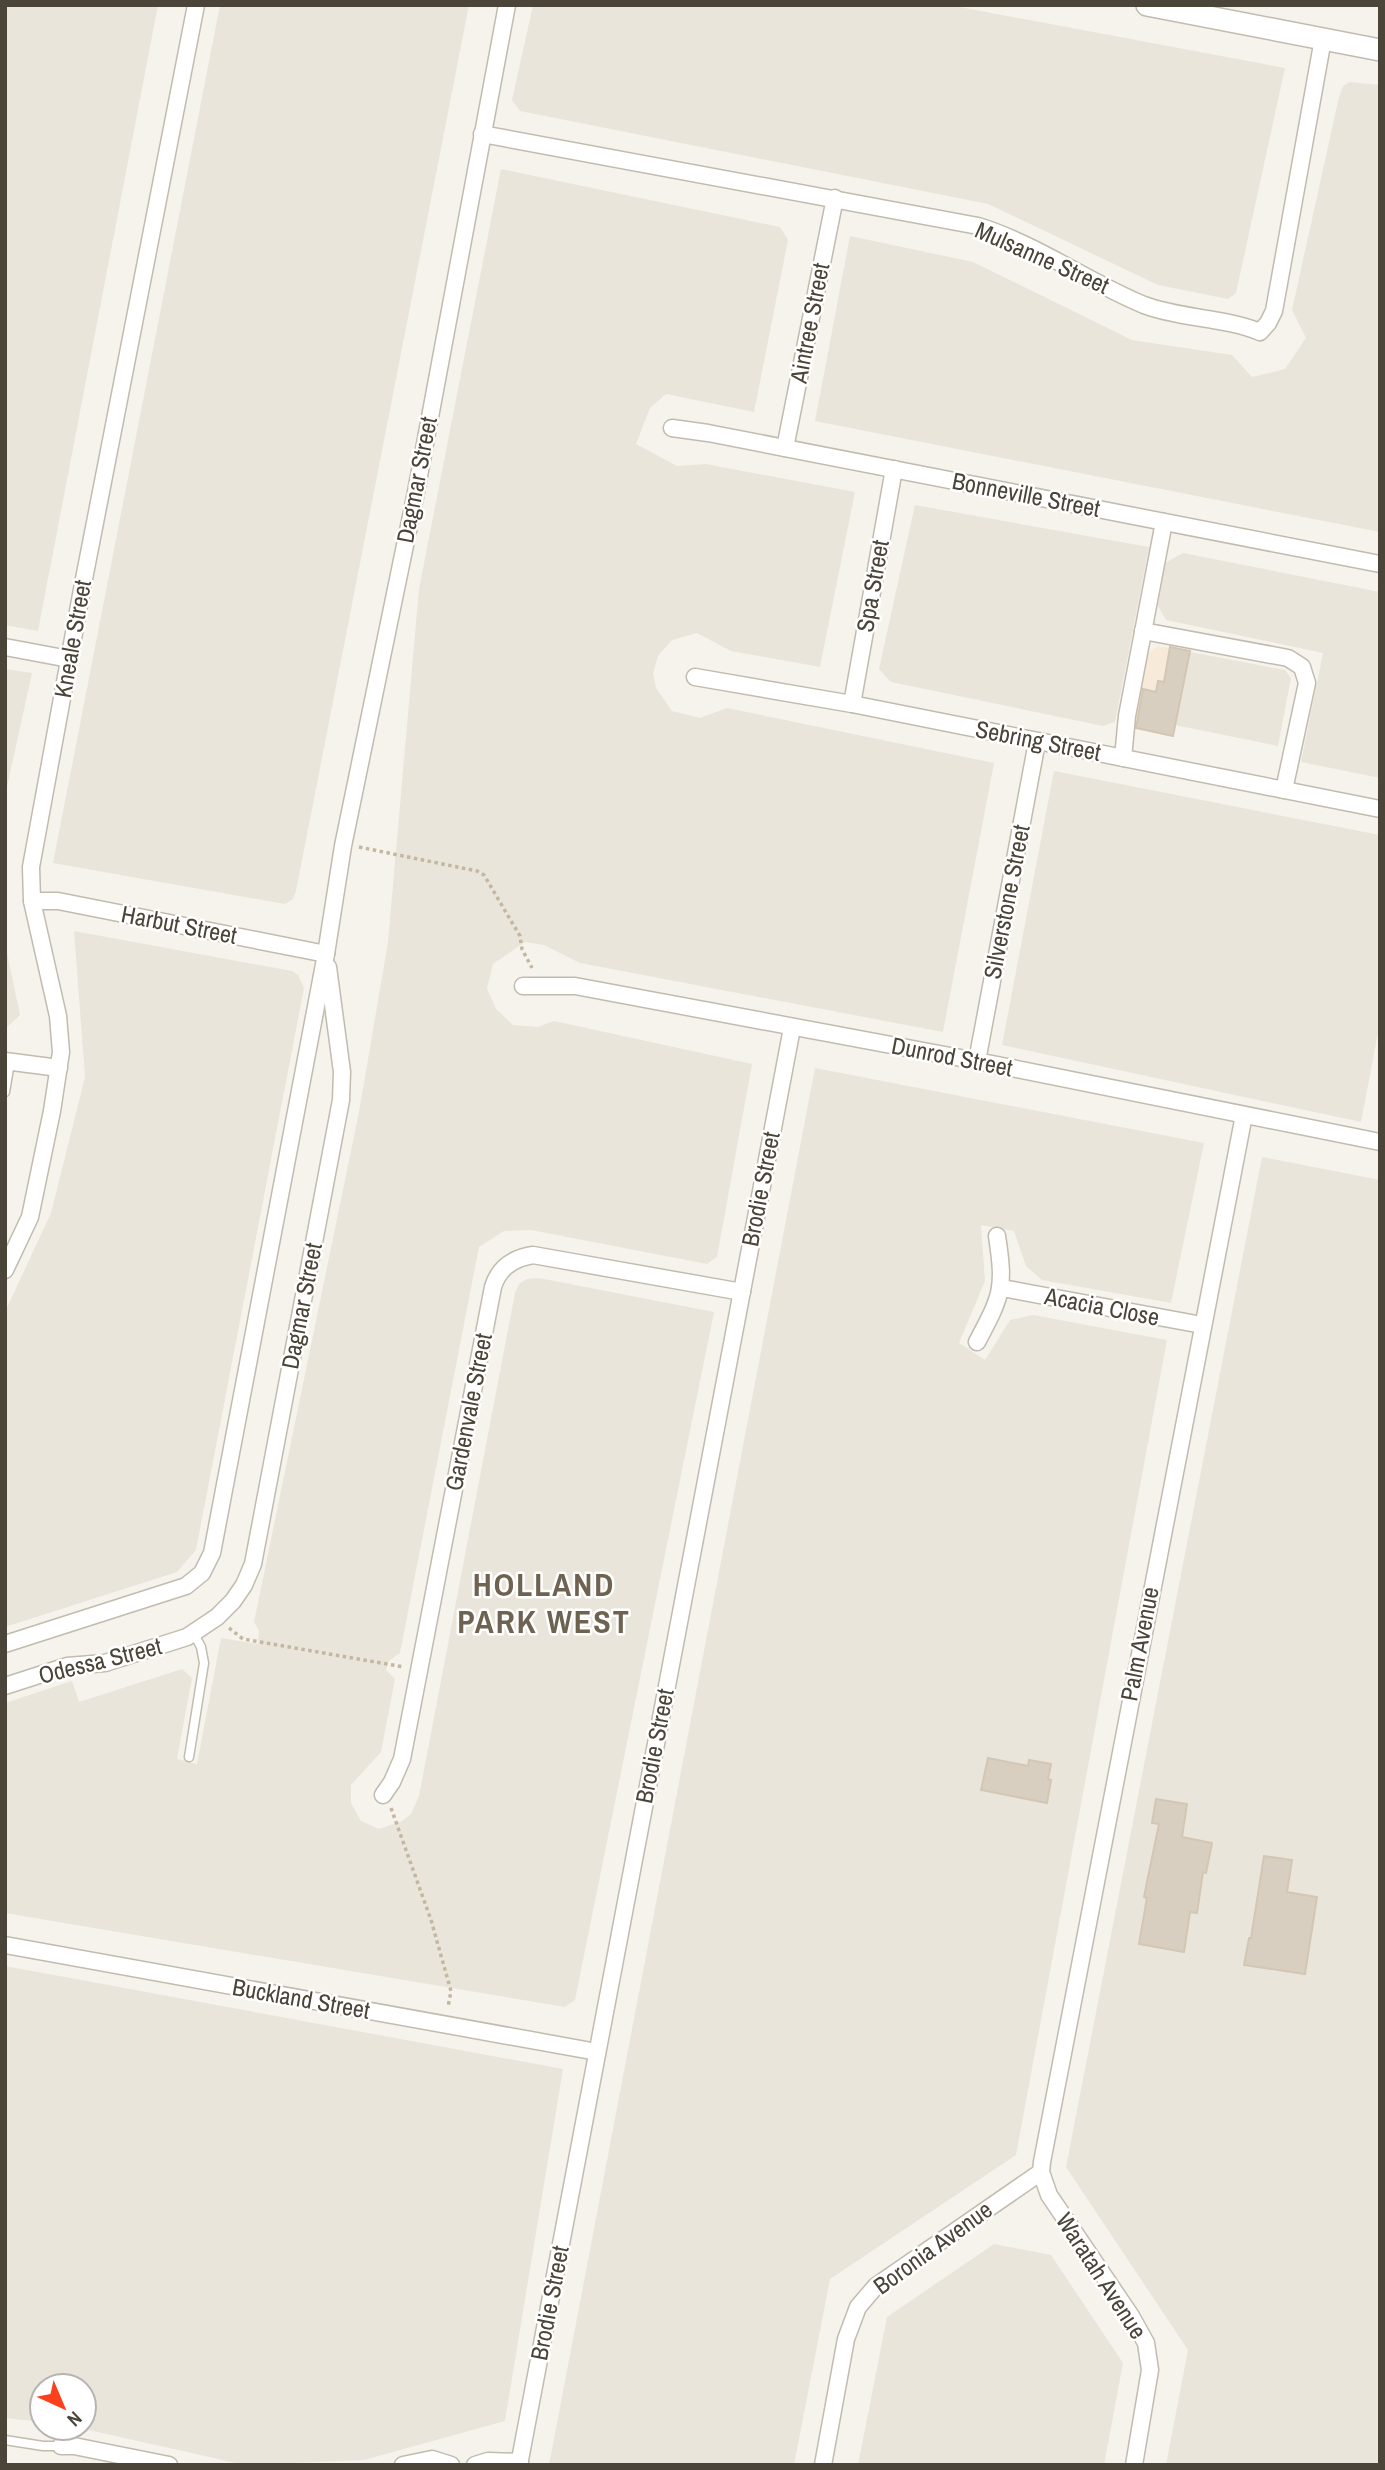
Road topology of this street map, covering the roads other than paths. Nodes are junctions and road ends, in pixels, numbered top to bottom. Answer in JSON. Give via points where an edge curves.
{"nodes":[{"id":1,"x":196,"y":5,"type":"edge"},
{"id":2,"x":507,"y":5,"type":"edge"},
{"id":3,"x":1156,"y":6,"type":"edge"},
{"id":4,"x":1323,"y":39,"type":"junction"},
{"id":5,"x":1380,"y":50,"type":"edge"},
{"id":6,"x":482,"y":134,"type":"junction"},
{"id":7,"x":835,"y":198,"type":"junction"},
{"id":8,"x":672,"y":428,"type":"dead end"},
{"id":9,"x":785,"y":448,"type":"junction"},
{"id":10,"x":894,"y":469,"type":"junction"},
{"id":11,"x":1164,"y":522,"type":"junction"},
{"id":12,"x":1380,"y":564,"type":"edge"},
{"id":13,"x":1143,"y":631,"type":"junction"},
{"id":14,"x":5,"y":647,"type":"edge"},
{"id":15,"x":69,"y":659,"type":"junction"},
{"id":16,"x":695,"y":677,"type":"dead end"},
{"id":17,"x":852,"y":704,"type":"junction"},
{"id":18,"x":1037,"y":742,"type":"junction"},
{"id":19,"x":1123,"y":758,"type":"junction"},
{"id":20,"x":1284,"y":790,"type":"junction"},
{"id":21,"x":1380,"y":809,"type":"edge"},
{"id":22,"x":32,"y":901,"type":"junction"},
{"id":23,"x":326,"y":954,"type":"junction"},
{"id":24,"x":523,"y":986,"type":"dead end"},
{"id":25,"x":792,"y":1028,"type":"junction"},
{"id":26,"x":977,"y":1061,"type":"junction"},
{"id":27,"x":8,"y":1062,"type":"edge"},
{"id":28,"x":59,"y":1068,"type":"junction"},
{"id":29,"x":5,"y":1092,"type":"edge"},
{"id":30,"x":1244,"y":1115,"type":"junction"},
{"id":31,"x":1379,"y":1139,"type":"edge"},
{"id":32,"x":997,"y":1236,"type":"dead end"},
{"id":33,"x":5,"y":1270,"type":"edge"},
{"id":34,"x":1002,"y":1288,"type":"junction"},
{"id":35,"x":741,"y":1292,"type":"junction"},
{"id":36,"x":1202,"y":1325,"type":"junction"},
{"id":37,"x":977,"y":1342,"type":"dead end"},
{"id":38,"x":182,"y":1588,"type":"joint"},
{"id":39,"x":194,"y":1634,"type":"junction"},
{"id":40,"x":5,"y":1644,"type":"edge"},
{"id":41,"x":5,"y":1686,"type":"edge"},
{"id":42,"x":189,"y":1757,"type":"dead end"},
{"id":43,"x":384,"y":1794,"type":"road end"},
{"id":44,"x":5,"y":1945,"type":"edge"},
{"id":45,"x":597,"y":2052,"type":"junction"},
{"id":46,"x":1041,"y":2172,"type":"junction"},
{"id":47,"x":5,"y":2440,"type":"edge"},
{"id":48,"x":61,"y":2446,"type":"joint"},
{"id":49,"x":519,"y":2463,"type":"edge"},
{"id":50,"x":169,"y":2465,"type":"edge"},
{"id":51,"x":402,"y":2465,"type":"edge"},
{"id":52,"x":451,"y":2465,"type":"edge"},
{"id":53,"x":475,"y":2465,"type":"edge"},
{"id":54,"x":823,"y":2465,"type":"edge"},
{"id":55,"x":1134,"y":2465,"type":"edge"}],
"edges":[{"from":1,"to":15,"type":"street","name":"Kneale Street"},
{"from":2,"to":6,"type":"street","name":"Dagmar Street"},
{"from":3,"to":4,"type":"street"},
{"from":4,"to":5,"type":"street"},
{"from":4,"to":7,"type":"street","name":"Mulsanne Street","via":[[1274,312],[1260,332],[1149,306],[978,226]]},
{"from":6,"to":7,"type":"street","name":"Mulsanne Street"},
{"from":6,"to":23,"type":"street","name":"Dagmar Street"},
{"from":7,"to":9,"type":"street","name":"Aintree Street"},
{"from":8,"to":9,"type":"street","name":"Bonneville Street"},
{"from":9,"to":10,"type":"street","name":"Bonneville Street"},
{"from":10,"to":11,"type":"street","name":"Bonneville Street"},
{"from":10,"to":17,"type":"street","name":"Spa Street"},
{"from":11,"to":12,"type":"street","name":"Bonneville Street"},
{"from":11,"to":13,"type":"street"},
{"from":13,"to":19,"type":"street"},
{"from":13,"to":20,"type":"street","via":[[1288,658],[1302,667],[1307,683]]},
{"from":14,"to":15,"type":"street"},
{"from":15,"to":22,"type":"street","name":"Kneale Street","via":[[31,867]]},
{"from":16,"to":17,"type":"street","name":"Sebring Street"},
{"from":17,"to":18,"type":"street","name":"Sebring Street"},
{"from":18,"to":19,"type":"street","name":"Sebring Street"},
{"from":18,"to":26,"type":"street","name":"Silverstone Street"},
{"from":19,"to":20,"type":"street","name":"Sebring Street"},
{"from":20,"to":21,"type":"street","name":"Sebring Street"},
{"from":22,"to":23,"type":"street","name":"Harbut Street","via":[[58,901]]},
{"from":22,"to":28,"type":"street","name":"Kneale Street","via":[[59,1023]]},
{"from":23,"to":38,"type":"street","name":"Dagmar Street","via":[[212,1553],[202,1573]]},
{"from":23,"to":39,"type":"street","name":"Dagmar Street","via":[[342,1072],[339,1112],[253,1564],[239,1593]]},
{"from":24,"to":25,"type":"street","name":"Dunrod Street","via":[[575,986]]},
{"from":25,"to":26,"type":"street","name":"Dunrod Street"},
{"from":25,"to":35,"type":"street","name":"Brodie Street"},
{"from":26,"to":30,"type":"street","name":"Dunrod Street"},
{"from":27,"to":28,"type":"street"},
{"from":27,"to":29,"type":"lane"},
{"from":28,"to":33,"type":"street","name":"Kneale Street","via":[[30,1217]]},
{"from":30,"to":31,"type":"street","name":"Dunrod Street"},
{"from":30,"to":36,"type":"street","name":"Palm Avenue"},
{"from":32,"to":34,"type":"street"},
{"from":34,"to":36,"type":"street","name":"Acacia Close"},
{"from":34,"to":37,"type":"street"},
{"from":35,"to":43,"type":"street","name":"Gardenvale Street","via":[[540,1255],[521,1258],[501,1270],[493,1287],[402,1759]]},
{"from":35,"to":45,"type":"street","name":"Brodie Street"},
{"from":36,"to":46,"type":"street","name":"Palm Avenue"},
{"from":38,"to":40,"type":"street","name":"Odessa Street"},
{"from":39,"to":41,"type":"street","name":"Odessa Street","via":[[105,1663],[67,1667]]},
{"from":39,"to":42,"type":"lane","name":"Odessa Street","via":[[204,1663]]},
{"from":44,"to":45,"type":"street","name":"Buckland Street"},
{"from":45,"to":49,"type":"street","name":"Brodie Street"},
{"from":46,"to":54,"type":"street","name":"Boronia Avenue","via":[[876,2286],[858,2307],[846,2339]]},
{"from":46,"to":55,"type":"street","name":"Waratah Avenue","via":[[1055,2204],[1146,2343],[1150,2370]]},
{"from":47,"to":48,"type":"lane"},
{"from":48,"to":50,"type":"street"},
{"from":49,"to":53,"type":"street"},
{"from":51,"to":52,"type":"street","via":[[432,2459]]}]}
